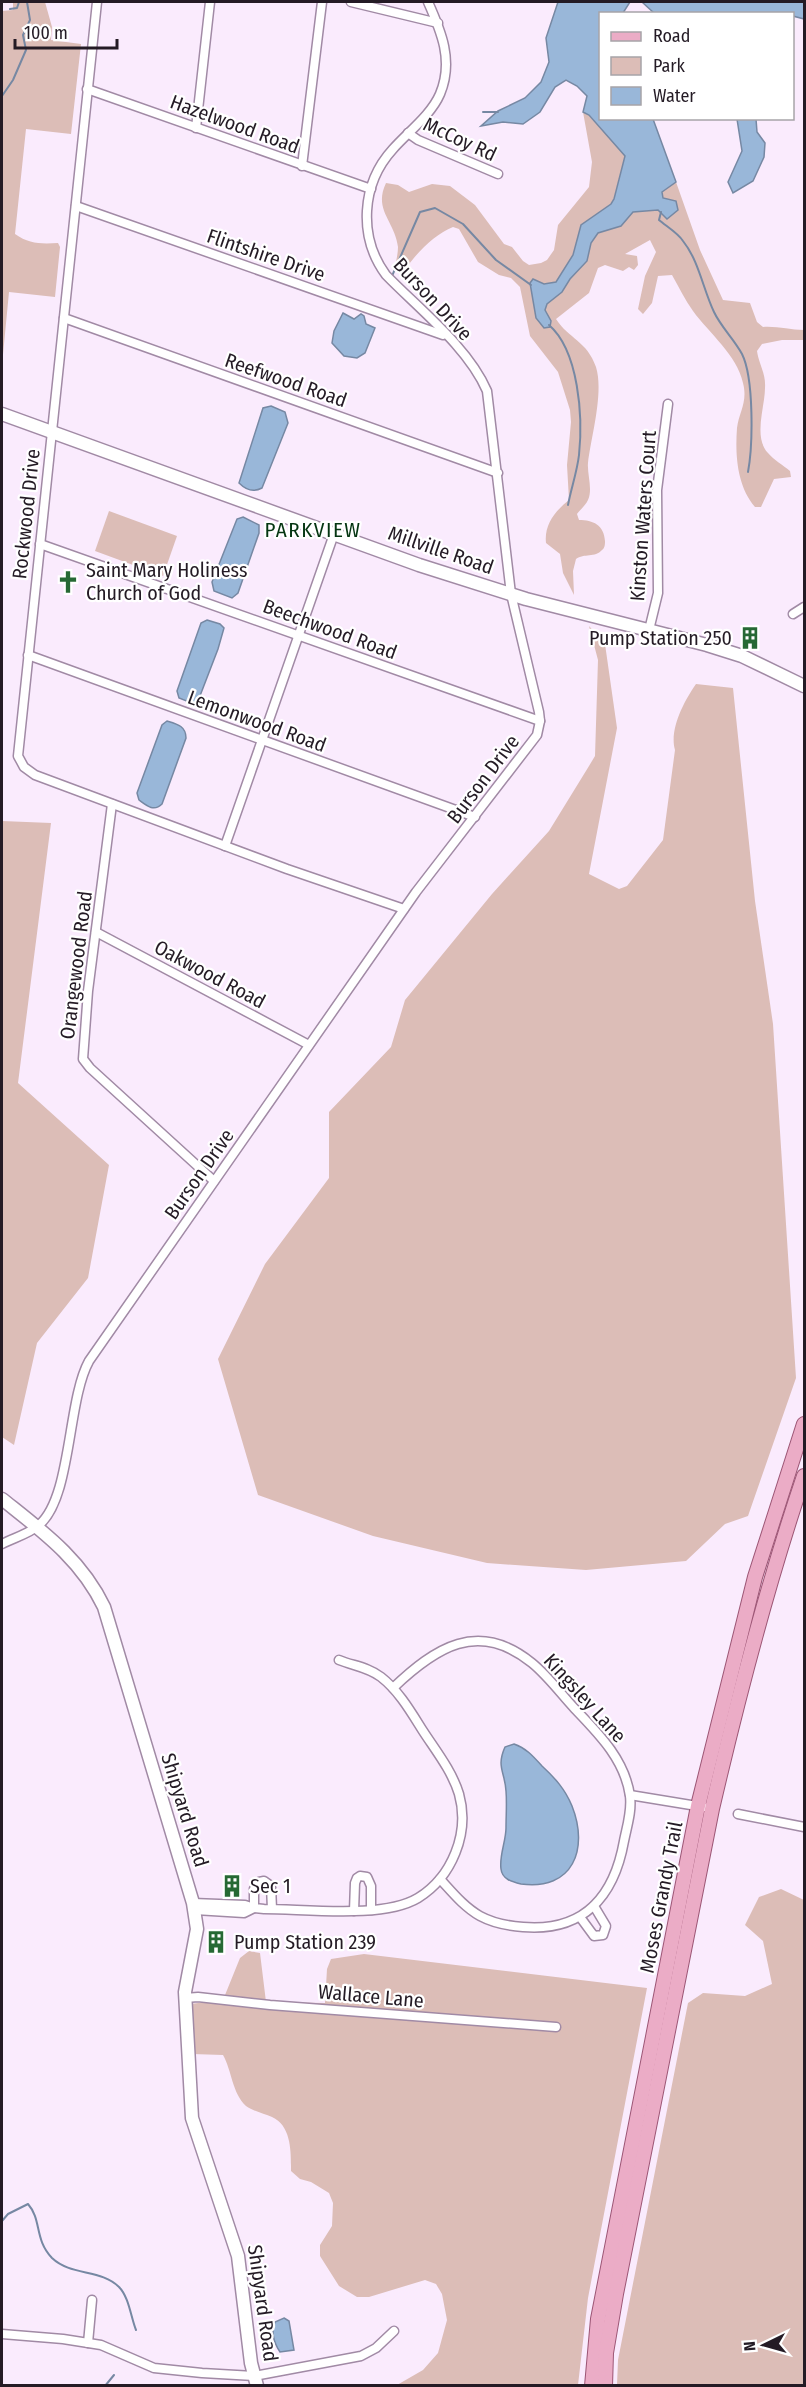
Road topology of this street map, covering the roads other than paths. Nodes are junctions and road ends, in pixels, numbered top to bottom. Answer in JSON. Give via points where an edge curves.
{"nodes":[{"id":1,"x":97,"y":2,"type":"edge"},
{"id":2,"x":210,"y":2,"type":"edge"},
{"id":3,"x":322,"y":2,"type":"edge"},
{"id":4,"x":351,"y":2,"type":"edge"},
{"id":5,"x":429,"y":2,"type":"edge"},
{"id":6,"x":438,"y":23,"type":"junction"},
{"id":7,"x":87,"y":89,"type":"junction"},
{"id":8,"x":196,"y":128,"type":"junction"},
{"id":9,"x":408,"y":133,"type":"junction"},
{"id":10,"x":303,"y":166,"type":"junction"},
{"id":11,"x":498,"y":174,"type":"dead end"},
{"id":12,"x":371,"y":189,"type":"junction"},
{"id":13,"x":76,"y":206,"type":"junction"},
{"id":14,"x":63,"y":318,"type":"junction"},
{"id":15,"x":446,"y":336,"type":"junction"},
{"id":16,"x":668,"y":404,"type":"dead end"},
{"id":17,"x":2,"y":414,"type":"edge"},
{"id":18,"x":51,"y":433,"type":"junction"},
{"id":19,"x":498,"y":473,"type":"junction"},
{"id":20,"x":334,"y":534,"type":"junction"},
{"id":21,"x":40,"y":544,"type":"junction"},
{"id":22,"x":511,"y":594,"type":"junction"},
{"id":23,"x":804,"y":607,"type":"edge"},
{"id":24,"x":793,"y":614,"type":"dead end"},
{"id":25,"x":649,"y":630,"type":"junction"},
{"id":26,"x":298,"y":635,"type":"junction"},
{"id":27,"x":28,"y":655,"type":"junction"},
{"id":28,"x":804,"y":686,"type":"edge"},
{"id":29,"x":540,"y":721,"type":"junction"},
{"id":30,"x":262,"y":740,"type":"junction"},
{"id":31,"x":112,"y":804,"type":"junction"},
{"id":32,"x":475,"y":817,"type":"junction"},
{"id":33,"x":225,"y":846,"type":"junction"},
{"id":34,"x":404,"y":909,"type":"junction"},
{"id":35,"x":96,"y":932,"type":"junction"},
{"id":36,"x":309,"y":1044,"type":"junction"},
{"id":37,"x":214,"y":1181,"type":"junction"},
{"id":38,"x":804,"y":1424,"type":"edge"},
{"id":39,"x":804,"y":1476,"type":"edge"},
{"id":40,"x":2,"y":1499,"type":"edge"},
{"id":41,"x":37,"y":1527,"type":"junction"},
{"id":42,"x":2,"y":1544,"type":"edge"},
{"id":43,"x":339,"y":1660,"type":"dead end"},
{"id":44,"x":393,"y":1689,"type":"junction"},
{"id":45,"x":630,"y":1795,"type":"junction"},
{"id":46,"x":705,"y":1808,"type":"junction"},
{"id":47,"x":738,"y":1814,"type":"dead end"},
{"id":48,"x":804,"y":1827,"type":"edge"},
{"id":49,"x":440,"y":1879,"type":"junction"},
{"id":50,"x":194,"y":1906,"type":"junction"},
{"id":51,"x":594,"y":1906,"type":"junction"},
{"id":52,"x":254,"y":1908,"type":"junction"},
{"id":53,"x":272,"y":1909,"type":"junction"},
{"id":54,"x":371,"y":1910,"type":"junction"},
{"id":55,"x":354,"y":1911,"type":"junction"},
{"id":56,"x":580,"y":1917,"type":"junction"},
{"id":57,"x":185,"y":1998,"type":"junction"},
{"id":58,"x":556,"y":2027,"type":"dead end"},
{"id":59,"x":92,"y":2300,"type":"dead end"},
{"id":60,"x":394,"y":2331,"type":"dead end"},
{"id":61,"x":2,"y":2334,"type":"edge"},
{"id":62,"x":88,"y":2343,"type":"junction"},
{"id":63,"x":255,"y":2381,"type":"edge"},
{"id":64,"x":592,"y":2385,"type":"edge"},
{"id":65,"x":605,"y":2385,"type":"edge"}],
"edges":[{"from":1,"to":7,"type":"street","name":"Rockwood Drive"},
{"from":2,"to":8,"type":"street"},
{"from":3,"to":10,"type":"street"},
{"from":4,"to":6,"type":"street"},
{"from":5,"to":6,"type":"street","name":"Burson Drive"},
{"from":6,"to":9,"type":"street","name":"Burson Drive","via":[[446,54],[443,85],[431,108]]},
{"from":7,"to":8,"type":"street","name":"Hazelwood Road"},
{"from":7,"to":13,"type":"street","name":"Rockwood Drive"},
{"from":8,"to":10,"type":"street","name":"Hazelwood Road"},
{"from":9,"to":11,"type":"street","name":"McCoy Rd"},
{"from":9,"to":12,"type":"street","name":"Burson Drive","via":[[386,158]]},
{"from":10,"to":12,"type":"street","name":"Hazelwood Road"},
{"from":12,"to":15,"type":"street","name":"Burson Drive","via":[[366,224],[376,261],[396,288]]},
{"from":13,"to":14,"type":"street","name":"Rockwood Drive"},
{"from":13,"to":15,"type":"street","name":"Flintshire Drive"},
{"from":14,"to":18,"type":"street","name":"Rockwood Drive"},
{"from":14,"to":19,"type":"street","name":"Reefwood Road"},
{"from":15,"to":19,"type":"street","name":"Burson Drive","via":[[474,367],[487,392]]},
{"from":16,"to":25,"type":"street","name":"Kinston Waters Court","via":[[657,490],[658,593]]},
{"from":17,"to":18,"type":"street","name":"Millville Road"},
{"from":18,"to":20,"type":"street","name":"Millville Road"},
{"from":18,"to":21,"type":"street","name":"Rockwood Drive"},
{"from":19,"to":22,"type":"street","name":"Burson Drive"},
{"from":20,"to":22,"type":"street","name":"Millville Road"},
{"from":20,"to":26,"type":"street"},
{"from":21,"to":26,"type":"street","name":"Beechwood Road"},
{"from":21,"to":27,"type":"street","name":"Rockwood Drive"},
{"from":22,"to":25,"type":"street","name":"Millville Road"},
{"from":22,"to":29,"type":"street","name":"Burson Drive"},
{"from":23,"to":24,"type":"street"},
{"from":25,"to":28,"type":"street","name":"Millville Road","via":[[742,656]]},
{"from":26,"to":29,"type":"street","name":"Beechwood Road"},
{"from":26,"to":30,"type":"street"},
{"from":27,"to":30,"type":"street","name":"Lemonwood Road"},
{"from":27,"to":31,"type":"street","name":"Rockwood Drive","via":[[18,750],[21,762],[35,775]]},
{"from":29,"to":32,"type":"street","name":"Burson Drive","via":[[537,735]]},
{"from":30,"to":32,"type":"street","name":"Lemonwood Road"},
{"from":30,"to":33,"type":"street"},
{"from":31,"to":33,"type":"street","name":"Rockwood Drive"},
{"from":31,"to":35,"type":"street","name":"Orangewood Road"},
{"from":32,"to":34,"type":"street","name":"Burson Drive"},
{"from":33,"to":34,"type":"street","name":"Rockwood Drive"},
{"from":34,"to":36,"type":"street","name":"Burson Drive"},
{"from":35,"to":36,"type":"street","name":"Oakwood Road"},
{"from":35,"to":37,"type":"street","name":"Orangewood Road","via":[[82,1051],[85,1063]]},
{"from":36,"to":37,"type":"street","name":"Burson Drive"},
{"from":37,"to":41,"type":"street","name":"Burson Drive","via":[[85,1367],[56,1494],[50,1511]]},
{"from":38,"to":46,"type":"main road","name":"Moses Grandy Trail","via":[[755,1577]]},
{"from":39,"to":46,"type":"main road","name":"Moses Grandy Trail"},
{"from":40,"to":41,"type":"street","name":"Shipyard Road"},
{"from":41,"to":42,"type":"street"},
{"from":41,"to":50,"type":"street","name":"Shipyard Road","via":[[76,1562],[104,1607]]},
{"from":43,"to":44,"type":"street","via":[[369,1669]]},
{"from":44,"to":45,"type":"street","name":"Kingsley Lane","via":[[424,1660],[449,1646],[476,1642],[509,1648],[539,1670],[600,1736],[620,1764]]},
{"from":44,"to":49,"type":"street","via":[[446,1766],[459,1793],[463,1824],[458,1848]]},
{"from":45,"to":46,"type":"street"},
{"from":45,"to":51,"type":"street","name":"Kingsley Lane","via":[[617,1873]]},
{"from":46,"to":64,"type":"main road","name":"Moses Grandy Trail","via":[[598,2319]]},
{"from":46,"to":65,"type":"main road","name":"Moses Grandy Trail","via":[[616,2294]]},
{"from":47,"to":48,"type":"street"},
{"from":49,"to":54,"type":"street","via":[[417,1898],[396,1907]]},
{"from":49,"to":56,"type":"street","name":"Kingsley Lane","via":[[465,1905],[494,1922],[543,1928]]},
{"from":50,"to":52,"type":"street"},
{"from":50,"to":57,"type":"street","name":"Shipyard Road","via":[[197,1929]]},
{"from":51,"to":56,"type":"street","name":"Kingsley Lane"},
{"from":51,"to":56,"type":"street","via":[[606,1926],[603,1935],[594,1936]]},
{"from":52,"to":53,"type":"street"},
{"from":52,"to":53,"type":"street","via":[[255,1886],[264,1881],[271,1886]]},
{"from":53,"to":55,"type":"street"},
{"from":54,"to":55,"type":"street"},
{"from":54,"to":55,"type":"street","via":[[371,1886],[363,1876],[355,1883]]},
{"from":57,"to":58,"type":"street","name":"Wallace Lane"},
{"from":57,"to":63,"type":"street","name":"Shipyard Road","via":[[192,2118],[238,2256]]},
{"from":59,"to":62,"type":"street"},
{"from":60,"to":63,"type":"street","via":[[361,2356]]},
{"from":61,"to":62,"type":"street"},
{"from":62,"to":63,"type":"street","via":[[165,2370]]}]}
